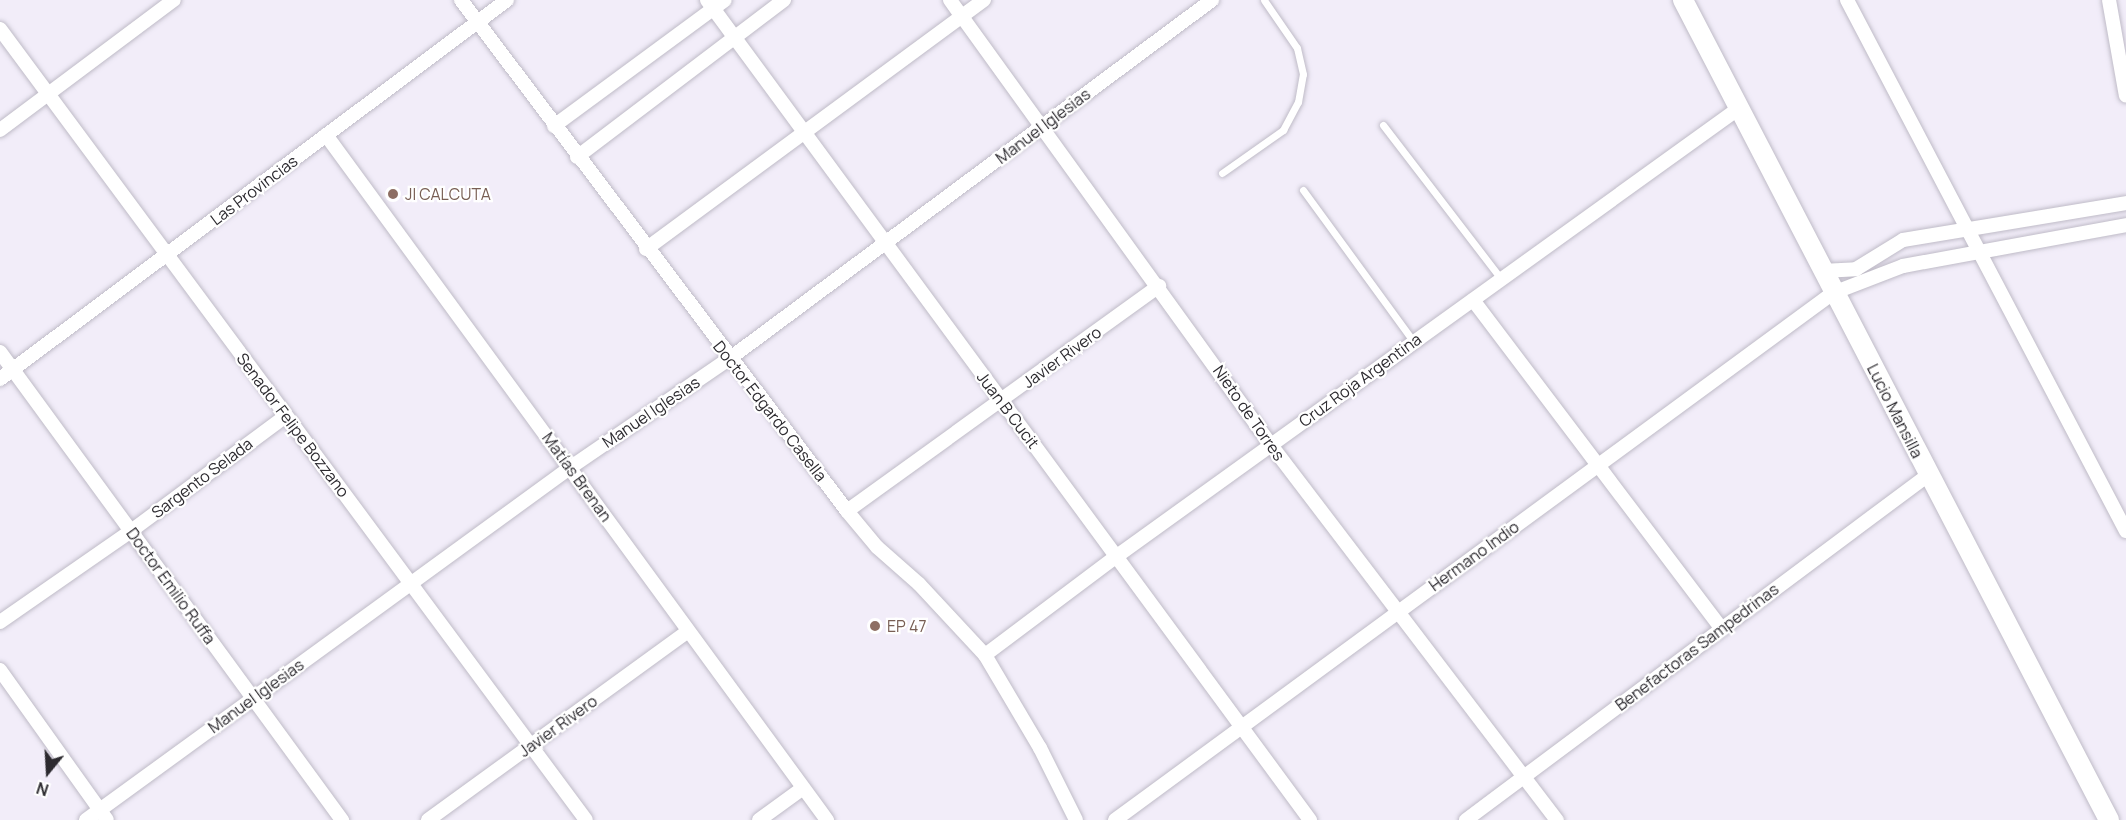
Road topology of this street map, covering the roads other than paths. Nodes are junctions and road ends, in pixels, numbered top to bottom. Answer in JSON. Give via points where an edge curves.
{"nodes":[{"id":1,"x":174,"y":0,"type":"edge"},
{"id":2,"x":460,"y":0,"type":"edge"},
{"id":3,"x":507,"y":0,"type":"edge"},
{"id":4,"x":725,"y":0,"type":"edge"},
{"id":5,"x":784,"y":0,"type":"edge"},
{"id":6,"x":950,"y":0,"type":"edge"},
{"id":7,"x":984,"y":0,"type":"edge"},
{"id":8,"x":1212,"y":0,"type":"edge"},
{"id":9,"x":1264,"y":0,"type":"edge"},
{"id":10,"x":1683,"y":0,"type":"edge"},
{"id":11,"x":1847,"y":0,"type":"edge"},
{"id":12,"x":2109,"y":0,"type":"edge"},
{"id":13,"x":710,"y":4,"type":"edge"},
{"id":14,"x":962,"y":16,"type":"junction"},
{"id":15,"x":477,"y":22,"type":"junction"},
{"id":16,"x":0,"y":29,"type":"edge"},
{"id":17,"x":735,"y":38,"type":"junction"},
{"id":18,"x":49,"y":94,"type":"junction"},
{"id":19,"x":2126,"y":96,"type":"edge"},
{"id":20,"x":1738,"y":109,"type":"junction"},
{"id":21,"x":1383,"y":125,"type":"dead end"},
{"id":22,"x":554,"y":126,"type":"junction"},
{"id":23,"x":1041,"y":128,"type":"junction"},
{"id":24,"x":0,"y":130,"type":"edge"},
{"id":25,"x":803,"y":131,"type":"junction"},
{"id":26,"x":326,"y":135,"type":"junction"},
{"id":27,"x":577,"y":157,"type":"junction"},
{"id":28,"x":1222,"y":172,"type":"dead end"},
{"id":29,"x":1303,"y":190,"type":"dead end"},
{"id":30,"x":2126,"y":203,"type":"edge"},
{"id":31,"x":2126,"y":225,"type":"edge"},
{"id":32,"x":1970,"y":229,"type":"junction"},
{"id":33,"x":886,"y":242,"type":"junction"},
{"id":34,"x":646,"y":249,"type":"junction"},
{"id":35,"x":1982,"y":251,"type":"junction"},
{"id":36,"x":167,"y":254,"type":"junction"},
{"id":37,"x":1822,"y":271,"type":"junction"},
{"id":38,"x":1501,"y":279,"type":"junction"},
{"id":39,"x":1159,"y":286,"type":"junction"},
{"id":40,"x":1833,"y":293,"type":"junction"},
{"id":41,"x":1473,"y":300,"type":"junction"},
{"id":42,"x":1414,"y":342,"type":"junction"},
{"id":43,"x":0,"y":352,"type":"edge"},
{"id":44,"x":729,"y":359,"type":"junction"},
{"id":45,"x":14,"y":370,"type":"junction"},
{"id":46,"x":0,"y":379,"type":"edge"},
{"id":47,"x":1001,"y":402,"type":"junction"},
{"id":48,"x":286,"y":416,"type":"junction"},
{"id":49,"x":1271,"y":445,"type":"junction"},
{"id":50,"x":571,"y":467,"type":"junction"},
{"id":51,"x":1595,"y":467,"type":"junction"},
{"id":52,"x":1928,"y":475,"type":"junction"},
{"id":53,"x":847,"y":511,"type":"junction"},
{"id":54,"x":131,"y":531,"type":"junction"},
{"id":55,"x":2126,"y":531,"type":"edge"},
{"id":56,"x":1117,"y":556,"type":"junction"},
{"id":57,"x":411,"y":583,"type":"junction"},
{"id":58,"x":1396,"y":613,"type":"junction"},
{"id":59,"x":0,"y":622,"type":"edge"},
{"id":60,"x":1721,"y":628,"type":"junction"},
{"id":61,"x":687,"y":631,"type":"junction"},
{"id":62,"x":985,"y":655,"type":"junction"},
{"id":63,"x":0,"y":670,"type":"edge"},
{"id":64,"x":251,"y":699,"type":"junction"},
{"id":65,"x":1243,"y":726,"type":"junction"},
{"id":66,"x":531,"y":745,"type":"junction"},
{"id":67,"x":1526,"y":776,"type":"junction"},
{"id":68,"x":803,"y":788,"type":"junction"},
{"id":69,"x":104,"y":815,"type":"edge"},
{"id":70,"x":86,"y":820,"type":"edge"},
{"id":71,"x":342,"y":820,"type":"edge"},
{"id":72,"x":428,"y":820,"type":"edge"},
{"id":73,"x":586,"y":820,"type":"edge"},
{"id":74,"x":759,"y":820,"type":"edge"},
{"id":75,"x":827,"y":820,"type":"edge"},
{"id":76,"x":1076,"y":820,"type":"edge"},
{"id":77,"x":1115,"y":820,"type":"edge"},
{"id":78,"x":1310,"y":820,"type":"edge"},
{"id":79,"x":1466,"y":820,"type":"edge"},
{"id":80,"x":1557,"y":820,"type":"edge"},
{"id":81,"x":2109,"y":820,"type":"edge"}],
"edges":[{"from":1,"to":18,"type":"street"},
{"from":2,"to":15,"type":"street","name":"Doctor Edgardo Casella"},
{"from":3,"to":15,"type":"street","name":"Las Provincias"},
{"from":4,"to":13,"type":"street"},
{"from":5,"to":17,"type":"street"},
{"from":6,"to":14,"type":"street","name":"Nieto de Torres"},
{"from":7,"to":14,"type":"street"},
{"from":8,"to":23,"type":"street","name":"Manuel Iglesias"},
{"from":9,"to":28,"type":"lane","via":[[1297,48],[1303,74],[1298,102],[1283,129]]},
{"from":10,"to":20,"type":"main road","name":"Lucio Mansilla"},
{"from":11,"to":32,"type":"street"},
{"from":12,"to":19,"type":"street"},
{"from":13,"to":17,"type":"street","name":"Juan B Cucit"},
{"from":13,"to":22,"type":"street"},
{"from":14,"to":23,"type":"street","name":"Nieto de Torres"},
{"from":14,"to":25,"type":"street"},
{"from":15,"to":22,"type":"street","name":"Doctor Edgardo Casella"},
{"from":15,"to":26,"type":"street","name":"Las Provincias"},
{"from":16,"to":18,"type":"street","name":"Senador Felipe Bozzano"},
{"from":17,"to":25,"type":"street","name":"Juan B Cucit"},
{"from":17,"to":27,"type":"street"},
{"from":18,"to":24,"type":"street"},
{"from":18,"to":36,"type":"street","name":"Senador Felipe Bozzano"},
{"from":20,"to":37,"type":"main road","name":"Lucio Mansilla"},
{"from":20,"to":38,"type":"street","name":"Cruz Roja Argentina"},
{"from":21,"to":38,"type":"lane"},
{"from":22,"to":27,"type":"street","name":"Doctor Edgardo Casella"},
{"from":23,"to":33,"type":"street","name":"Manuel Iglesias"},
{"from":23,"to":39,"type":"street","name":"Nieto de Torres"},
{"from":25,"to":33,"type":"street","name":"Juan B Cucit"},
{"from":25,"to":34,"type":"street"},
{"from":26,"to":36,"type":"street","name":"Las Provincias"},
{"from":26,"to":50,"type":"street","name":"Matías Brenan"},
{"from":27,"to":34,"type":"street","name":"Doctor Edgardo Casella"},
{"from":29,"to":42,"type":"lane"},
{"from":30,"to":32,"type":"street"},
{"from":31,"to":35,"type":"street","name":"Hermano Indio"},
{"from":32,"to":35,"type":"street"},
{"from":32,"to":37,"type":"street","via":[[1903,240],[1856,269]]},
{"from":33,"to":44,"type":"street","name":"Manuel Iglesias"},
{"from":33,"to":47,"type":"street","name":"Juan B Cucit"},
{"from":34,"to":44,"type":"street","name":"Doctor Edgardo Casella"},
{"from":35,"to":40,"type":"street","name":"Hermano Indio","via":[[1903,266]]},
{"from":35,"to":55,"type":"street"},
{"from":36,"to":45,"type":"street","name":"Las Provincias"},
{"from":36,"to":48,"type":"street","name":"Senador Felipe Bozzano"},
{"from":37,"to":40,"type":"main road","name":"Lucio Mansilla"},
{"from":38,"to":41,"type":"street","name":"Cruz Roja Argentina"},
{"from":39,"to":47,"type":"street","name":"Javier Rivero"},
{"from":39,"to":49,"type":"street","name":"Nieto de Torres"},
{"from":40,"to":51,"type":"street","name":"Hermano Indio"},
{"from":40,"to":52,"type":"main road","name":"Lucio Mansilla"},
{"from":41,"to":42,"type":"street","name":"Cruz Roja Argentina"},
{"from":41,"to":51,"type":"street"},
{"from":42,"to":49,"type":"street","name":"Cruz Roja Argentina"},
{"from":43,"to":45,"type":"street","name":"Doctor Emilio Ruffa"},
{"from":44,"to":50,"type":"street","name":"Manuel Iglesias"},
{"from":44,"to":53,"type":"street","name":"Doctor Edgardo Casella"},
{"from":45,"to":46,"type":"street","name":"Las Provincias"},
{"from":45,"to":54,"type":"street","name":"Doctor Emilio Ruffa"},
{"from":47,"to":53,"type":"street","name":"Javier Rivero"},
{"from":47,"to":56,"type":"street","name":"Juan B Cucit"},
{"from":48,"to":54,"type":"street","name":"Sargento Selada"},
{"from":48,"to":57,"type":"street","name":"Senador Felipe Bozzano"},
{"from":49,"to":56,"type":"street","name":"Cruz Roja Argentina"},
{"from":49,"to":58,"type":"street","name":"Nieto de Torres"},
{"from":50,"to":57,"type":"street","name":"Manuel Iglesias"},
{"from":50,"to":61,"type":"street","name":"Matías Brenan"},
{"from":51,"to":58,"type":"street","name":"Hermano Indio"},
{"from":51,"to":60,"type":"street"},
{"from":52,"to":60,"type":"street","name":"Benefactoras Sampedrinas"},
{"from":52,"to":81,"type":"main road","name":"Lucio Mansilla"},
{"from":53,"to":62,"type":"street","name":"Doctor Edgardo Casella"},
{"from":54,"to":59,"type":"street","name":"Sargento Selada"},
{"from":54,"to":64,"type":"street","name":"Doctor Emilio Ruffa"},
{"from":56,"to":62,"type":"street","name":"Cruz Roja Argentina"},
{"from":56,"to":65,"type":"street","name":"Juan B Cucit"},
{"from":57,"to":64,"type":"street","name":"Manuel Iglesias"},
{"from":57,"to":66,"type":"street","name":"Senador Felipe Bozzano"},
{"from":58,"to":65,"type":"street","name":"Hermano Indio"},
{"from":58,"to":67,"type":"street","name":"Nieto de Torres"},
{"from":60,"to":67,"type":"street","name":"Benefactoras Sampedrinas"},
{"from":61,"to":66,"type":"street","name":"Javier Rivero"},
{"from":61,"to":68,"type":"street","name":"Matías Brenan"},
{"from":62,"to":76,"type":"street","name":"Doctor Edgardo Casella","via":[[1040,748]]},
{"from":63,"to":69,"type":"street"},
{"from":64,"to":69,"type":"street","name":"Manuel Iglesias"},
{"from":64,"to":71,"type":"street","name":"Doctor Emilio Ruffa"},
{"from":65,"to":77,"type":"street","name":"Hermano Indio"},
{"from":65,"to":78,"type":"street","name":"Juan B Cucit"},
{"from":66,"to":72,"type":"street","name":"Javier Rivero"},
{"from":66,"to":73,"type":"street","name":"Senador Felipe Bozzano"},
{"from":67,"to":79,"type":"street","name":"Benefactoras Sampedrinas"},
{"from":67,"to":80,"type":"street","name":"Nieto de Torres"},
{"from":68,"to":74,"type":"street"},
{"from":68,"to":75,"type":"street","name":"Matías Brenan"},
{"from":69,"to":70,"type":"street","name":"Manuel Iglesias"}]}
